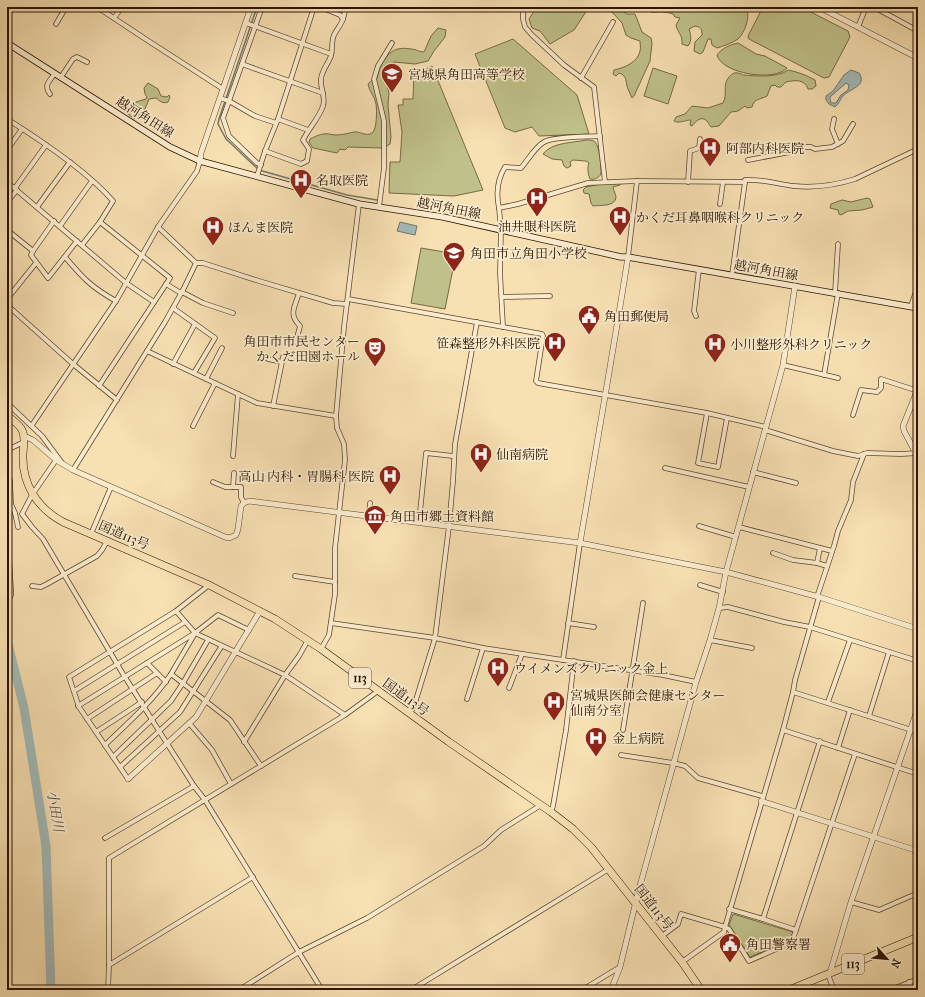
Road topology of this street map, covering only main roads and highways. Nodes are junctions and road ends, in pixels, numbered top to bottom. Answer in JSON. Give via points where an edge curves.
{"nodes":[{"id":1,"x":7,"y":43,"type":"edge"},
{"id":2,"x":918,"y":308,"type":"edge"},
{"id":3,"x":7,"y":415,"type":"edge"},
{"id":4,"x":918,"y":937,"type":"edge"},
{"id":5,"x":701,"y":990,"type":"edge"},
{"id":6,"x":789,"y":990,"type":"edge"}],
"edges":[{"from":1,"to":2,"type":"main road","name":"越河角田線","via":[[170,147],[200,161],[359,204],[443,216],[622,257]]},
{"from":3,"to":5,"type":"highway","name":"国道113号","number":"113","via":[[19,427],[24,438],[24,473],[32,494],[43,508],[53,516],[209,585],[260,611],[308,640],[551,812],[582,838],[609,869]]},
{"from":4,"to":6,"type":"highway","number":"113"}]}
